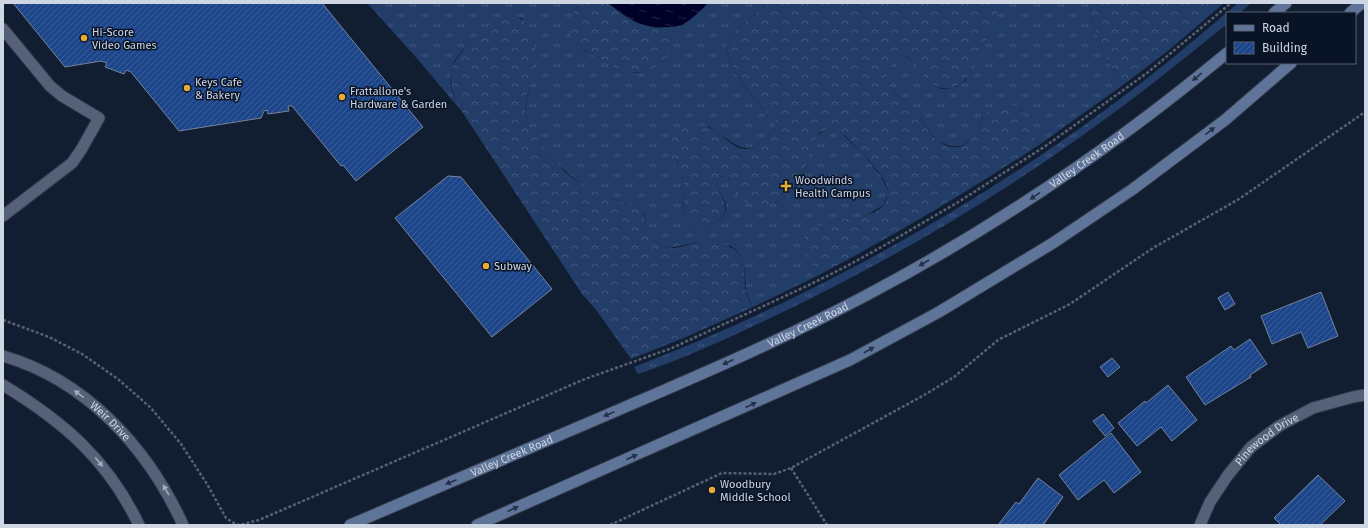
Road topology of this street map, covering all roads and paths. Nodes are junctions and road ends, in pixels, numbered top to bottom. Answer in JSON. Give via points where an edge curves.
{"nodes":[{"id":1,"x":1231,"y":3,"type":"edge"},
{"id":2,"x":1286,"y":3,"type":"edge"},
{"id":3,"x":1362,"y":3,"type":"edge"},
{"id":4,"x":1275,"y":12,"type":"edge"},
{"id":5,"x":1351,"y":12,"type":"edge"},
{"id":6,"x":3,"y":29,"type":"edge"},
{"id":7,"x":1226,"y":54,"type":"edge"},
{"id":8,"x":1290,"y":64,"type":"edge"},
{"id":9,"x":1365,"y":112,"type":"edge"},
{"id":10,"x":3,"y":216,"type":"edge"},
{"id":11,"x":3,"y":320,"type":"edge"},
{"id":12,"x":3,"y":356,"type":"edge"},
{"id":13,"x":3,"y":386,"type":"edge"},
{"id":14,"x":1365,"y":395,"type":"edge"},
{"id":15,"x":791,"y":468,"type":"junction"},
{"id":16,"x":230,"y":524,"type":"edge"},
{"id":17,"x":139,"y":525,"type":"edge"},
{"id":18,"x":183,"y":525,"type":"edge"},
{"id":19,"x":350,"y":525,"type":"edge"},
{"id":20,"x":477,"y":525,"type":"edge"},
{"id":21,"x":610,"y":525,"type":"edge"},
{"id":22,"x":827,"y":525,"type":"edge"},
{"id":23,"x":1200,"y":525,"type":"edge"}],
"edges":[{"from":1,"to":16,"type":"path","via":[[1158,64],[1047,145],[960,201],[847,266],[672,348],[584,379],[259,520],[239,525]]},
{"from":2,"to":4,"type":"main road"},
{"from":3,"to":5,"type":"main road"},
{"from":6,"to":10,"type":"street","via":[[50,86],[99,118],[72,163]]},
{"from":7,"to":19,"type":"main road","name":"Valley Creek Road","one_way":true,"via":[[1071,172],[979,231],[885,285],[764,347]]},
{"from":20,"to":8,"type":"main road","one_way":true,"via":[[850,360],[939,312],[1053,243],[1133,189],[1224,120]]},
{"from":9,"to":15,"type":"path","via":[[1239,199],[1153,248],[1070,304],[998,340],[954,376],[932,390]]},
{"from":11,"to":16,"type":"path","via":[[48,337],[82,354],[118,379],[151,408],[181,444]]},
{"from":18,"to":12,"type":"street","name":"Weir Drive","one_way":true,"via":[[153,470],[117,427],[81,395],[52,376]]},
{"from":13,"to":17,"type":"street","one_way":true,"via":[[52,418],[88,450],[118,487]]},
{"from":14,"to":23,"type":"street","name":"Pinewood Drive","via":[[1313,408],[1279,426],[1251,447],[1210,502]]},
{"from":15,"to":21,"type":"path","via":[[774,474],[722,473]]},
{"from":15,"to":22,"type":"path"}]}
